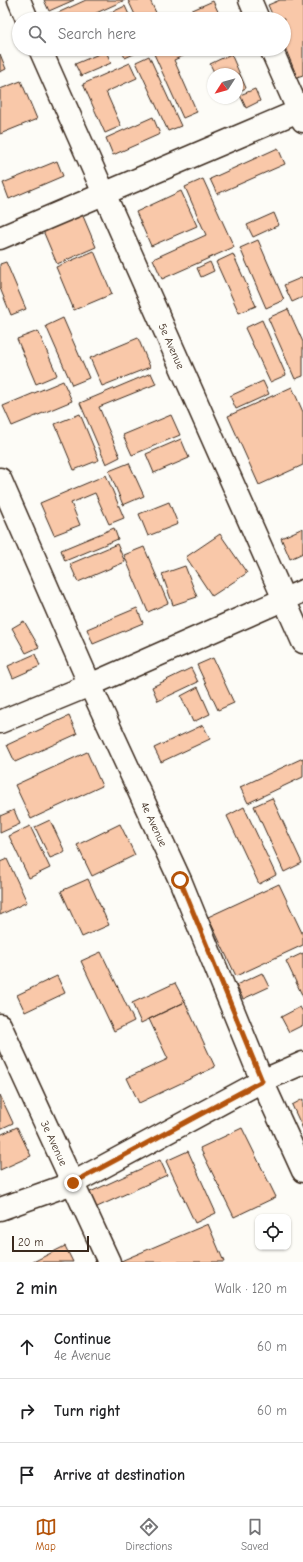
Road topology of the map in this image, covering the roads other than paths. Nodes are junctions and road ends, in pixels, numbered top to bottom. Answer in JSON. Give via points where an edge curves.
{"nodes":[{"id":1,"x":19,"y":0,"type":"edge"},
{"id":2,"x":250,"y":0,"type":"edge"},
{"id":3,"x":24,"y":12,"type":"edge"},
{"id":4,"x":255,"y":12,"type":"edge"},
{"id":5,"x":43,"y":56,"type":"edge"},
{"id":6,"x":274,"y":56,"type":"edge"},
{"id":7,"x":301,"y":114,"type":"edge"},
{"id":8,"x":103,"y":193,"type":"junction"},
{"id":9,"x":0,"y":238,"type":"edge"},
{"id":10,"x":0,"y":479,"type":"edge"},
{"id":11,"x":294,"y":595,"type":"edge"},
{"id":12,"x":303,"y":642,"type":"edge"},
{"id":13,"x":90,"y":685,"type":"junction"},
{"id":14,"x":0,"y":722,"type":"edge"},
{"id":15,"x":0,"y":1025,"type":"edge"},
{"id":16,"x":303,"y":1063,"type":"edge"},
{"id":17,"x":262,"y":1081,"type":"junction"},
{"id":18,"x":303,"y":1171,"type":"edge"},
{"id":19,"x":73,"y":1183,"type":"junction"},
{"id":20,"x":0,"y":1209,"type":"edge"},
{"id":21,"x":109,"y":1262,"type":"edge"}],
"edges":[{"from":1,"to":3,"type":"street"},
{"from":2,"to":4,"type":"street"},
{"from":5,"to":8,"type":"street","name":"5e Avenue"},
{"from":6,"to":7,"type":"street"},
{"from":7,"to":8,"type":"street"},
{"from":8,"to":9,"type":"street"},
{"from":8,"to":11,"type":"street","name":"5e Avenue"},
{"from":10,"to":13,"type":"street","name":"4e Avenue"},
{"from":11,"to":12,"type":"street","name":"5e Avenue"},
{"from":11,"to":13,"type":"street"},
{"from":13,"to":14,"type":"street"},
{"from":13,"to":17,"type":"street","name":"4e Avenue","via":[[180,880]]},
{"from":15,"to":19,"type":"street","name":"3e Avenue"},
{"from":16,"to":17,"type":"street"},
{"from":17,"to":18,"type":"street","name":"4e Avenue"},
{"from":17,"to":19,"type":"street"},
{"from":19,"to":20,"type":"street"},
{"from":19,"to":21,"type":"street","name":"3e Avenue"}]}
